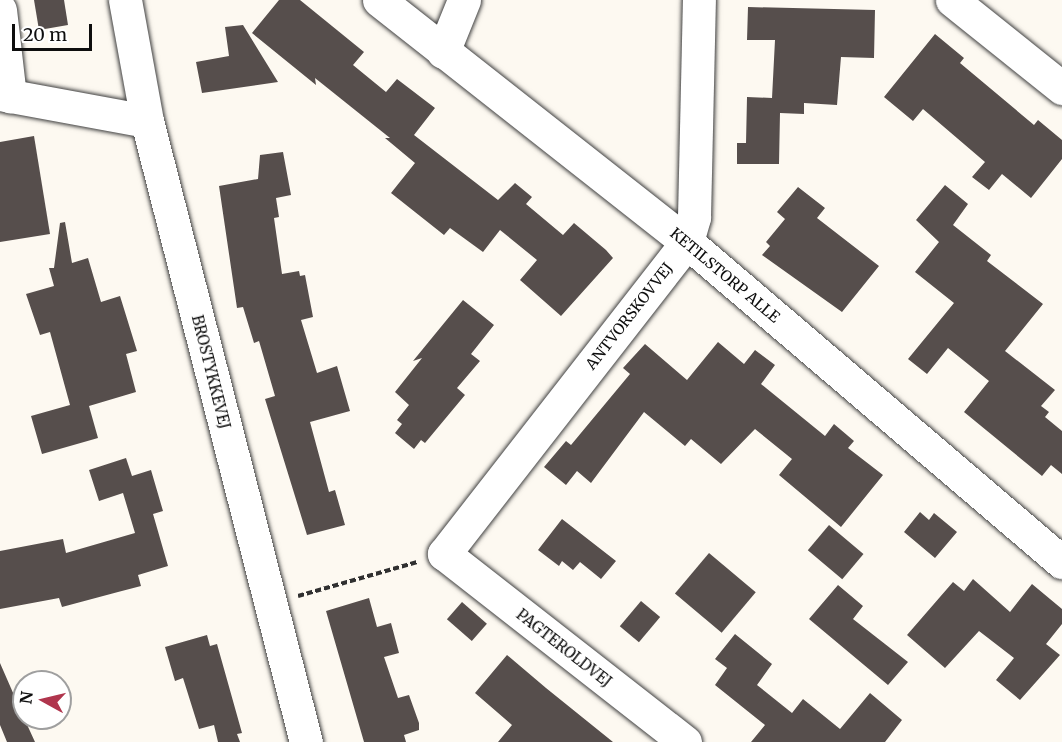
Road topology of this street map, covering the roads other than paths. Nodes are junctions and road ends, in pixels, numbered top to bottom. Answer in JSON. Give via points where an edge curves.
{"nodes":[{"id":1,"x":125,"y":0,"type":"edge"},
{"id":2,"x":379,"y":0,"type":"edge"},
{"id":3,"x":464,"y":0,"type":"edge"},
{"id":4,"x":699,"y":0,"type":"edge"},
{"id":5,"x":952,"y":0,"type":"edge"},
{"id":6,"x":0,"y":10,"type":"edge"},
{"id":7,"x":443,"y":52,"type":"junction"},
{"id":8,"x":1062,"y":88,"type":"edge"},
{"id":9,"x":5,"y":95,"type":"edge"},
{"id":10,"x":147,"y":121,"type":"junction"},
{"id":11,"x":687,"y":242,"type":"junction"},
{"id":12,"x":444,"y":554,"type":"joint"},
{"id":13,"x":1062,"y":562,"type":"edge"},
{"id":14,"x":306,"y":742,"type":"edge"},
{"id":15,"x":685,"y":742,"type":"edge"}],
"edges":[{"from":1,"to":10,"type":"street","name":"BROSTYKKEVEJ"},
{"from":2,"to":7,"type":"street","name":"KETILSTORP ALLE"},
{"from":3,"to":7,"type":"street"},
{"from":4,"to":11,"type":"street","name":"ANTVORSKOVVEJ","via":[[694,217]]},
{"from":5,"to":8,"type":"street"},
{"from":6,"to":9,"type":"street"},
{"from":7,"to":11,"type":"street","name":"KETILSTORP ALLE"},
{"from":9,"to":10,"type":"street"},
{"from":10,"to":14,"type":"street","name":"BROSTYKKEVEJ"},
{"from":11,"to":12,"type":"street","name":"ANTVORSKOVVEJ"},
{"from":11,"to":13,"type":"street","name":"KETILSTORP ALLE"},
{"from":12,"to":15,"type":"street","name":"PAGTEROLDVEJ"}]}
